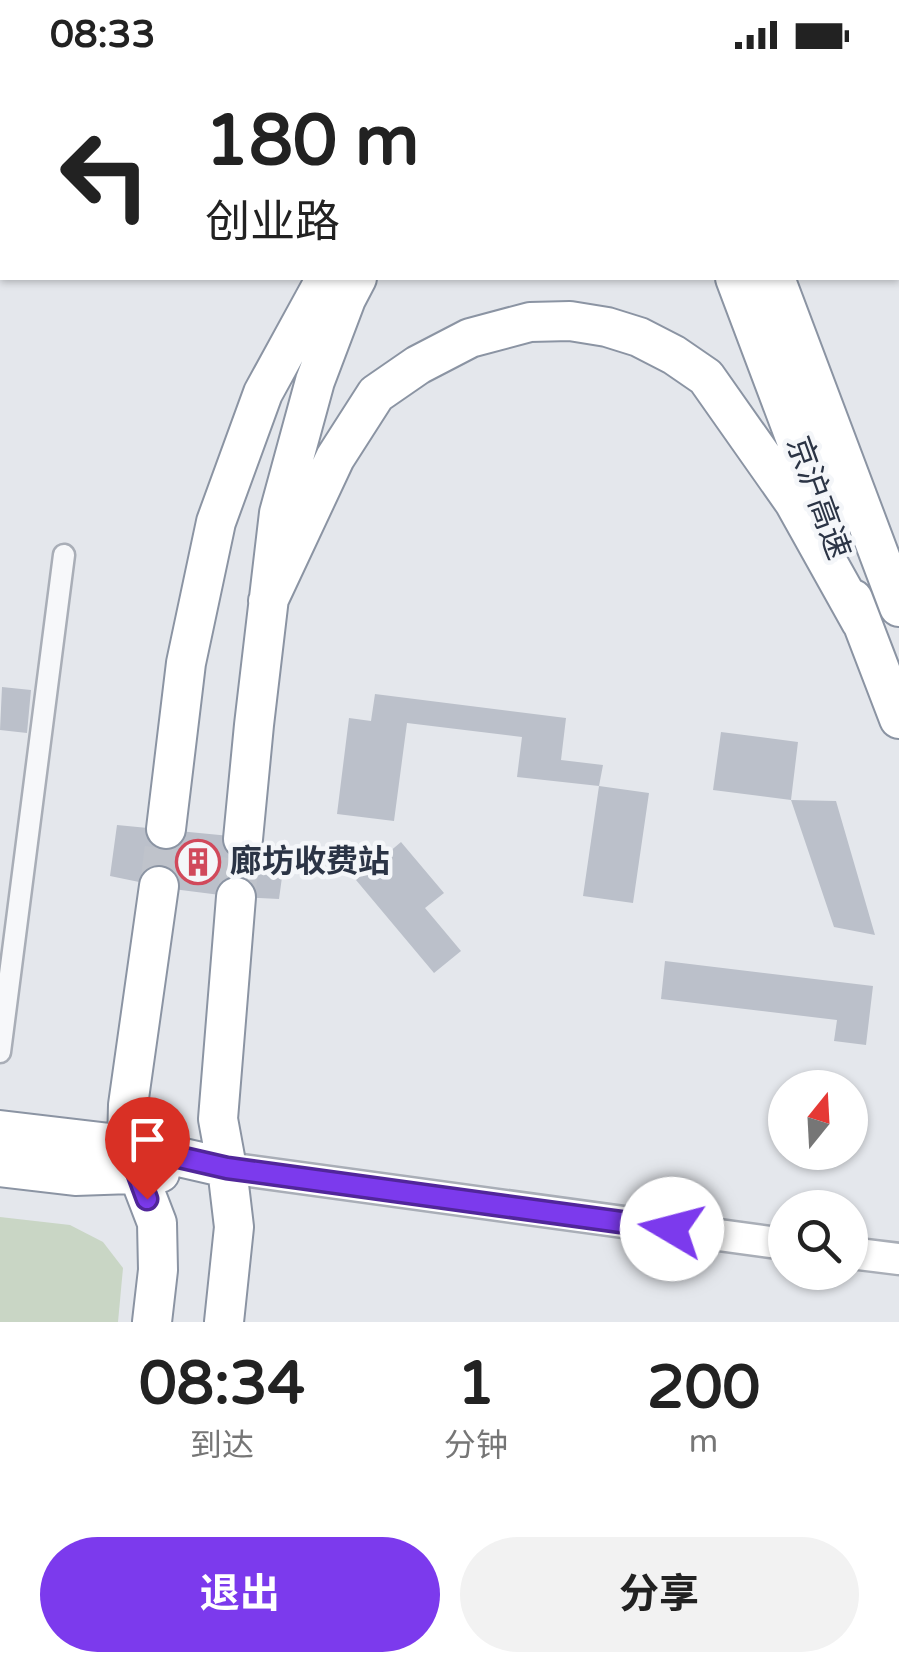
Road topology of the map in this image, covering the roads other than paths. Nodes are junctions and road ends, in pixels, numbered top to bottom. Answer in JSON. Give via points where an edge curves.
{"nodes":[{"id":1,"x":325,"y":280,"type":"edge"},
{"id":2,"x":356,"y":280,"type":"edge"},
{"id":3,"x":736,"y":280,"type":"edge"},
{"id":4,"x":775,"y":280,"type":"edge"},
{"id":5,"x":64,"y":555,"type":"dead end"},
{"id":6,"x":268,"y":601,"type":"junction"},
{"id":7,"x":899,"y":607,"type":"edge"},
{"id":8,"x":861,"y":622,"type":"junction"},
{"id":9,"x":899,"y":720,"type":"edge"},
{"id":10,"x":166,"y":829,"type":"tunnel mouth"},
{"id":11,"x":244,"y":839,"type":"tunnel mouth"},
{"id":12,"x":159,"y":886,"type":"tunnel mouth"},
{"id":13,"x":236,"y":897,"type":"tunnel mouth"},
{"id":14,"x":0,"y":1052,"type":"edge"},
{"id":15,"x":0,"y":1130,"type":"edge"},
{"id":16,"x":132,"y":1159,"type":"junction"},
{"id":17,"x":0,"y":1168,"type":"edge"},
{"id":18,"x":227,"y":1168,"type":"junction"},
{"id":19,"x":768,"y":1242,"type":"edge"},
{"id":20,"x":868,"y":1255,"type":"edge"},
{"id":21,"x":899,"y":1259,"type":"edge"},
{"id":22,"x":152,"y":1322,"type":"edge"},
{"id":23,"x":224,"y":1322,"type":"edge"}],
"edges":[{"from":1,"to":10,"type":"highway","via":[[262,392],[216,522],[186,663]]},
{"from":2,"to":6,"type":"highway","via":[[310,400],[279,513]]},
{"from":3,"to":8,"type":"highway","name":"京沪高速"},
{"from":4,"to":7,"type":"highway","name":"京沪高速"},
{"from":5,"to":14,"type":"street"},
{"from":6,"to":8,"type":"highway","via":[[335,458],[376,394],[470,338],[530,322],[570,321],[639,337],[706,377],[794,502]]},
{"from":6,"to":11,"type":"highway"},
{"from":8,"to":9,"type":"highway","name":"京沪高速"},
{"from":12,"to":16,"type":"highway","via":[[128,1105]]},
{"from":13,"to":18,"type":"highway","via":[[218,1118]]},
{"from":15,"to":16,"type":"highway"},
{"from":16,"to":17,"type":"highway","via":[[75,1176]]},
{"from":16,"to":18,"type":"highway"},
{"from":16,"to":22,"type":"highway","via":[[158,1223]]},
{"from":18,"to":19,"type":"main road"},
{"from":18,"to":23,"type":"highway","via":[[234,1228]]},
{"from":20,"to":21,"type":"main road"}]}
